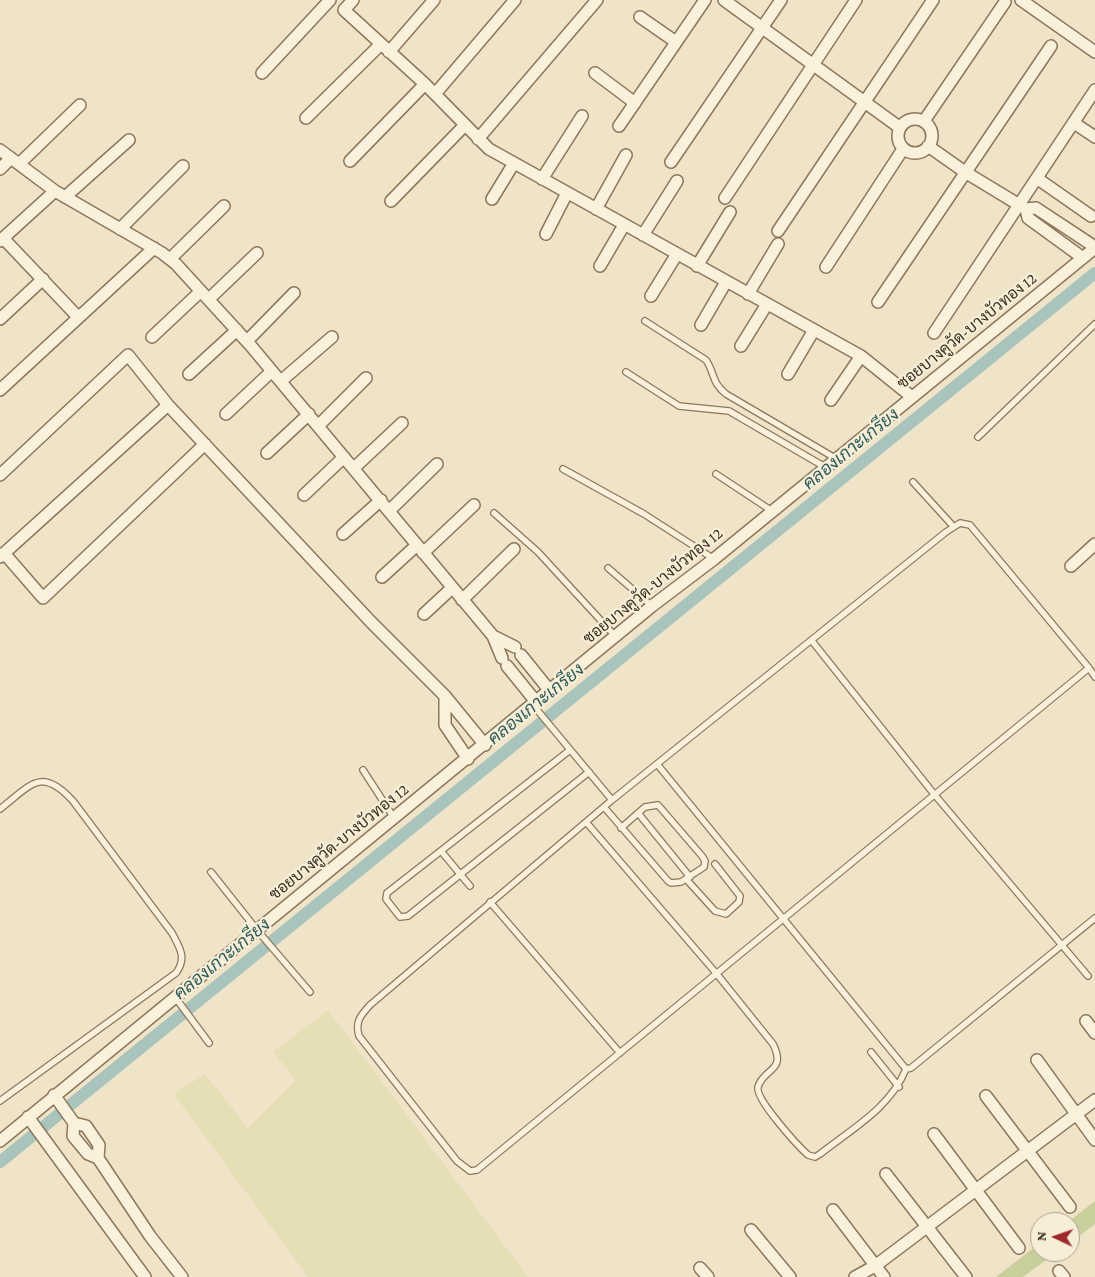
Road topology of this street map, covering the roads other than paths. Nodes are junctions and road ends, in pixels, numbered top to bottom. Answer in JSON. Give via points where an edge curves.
{"nodes":[{"id":1,"x":332,"y":0,"type":"edge"},
{"id":2,"x":353,"y":0,"type":"edge"},
{"id":3,"x":434,"y":0,"type":"edge"},
{"id":4,"x":515,"y":0,"type":"edge"},
{"id":5,"x":597,"y":0,"type":"edge"},
{"id":6,"x":705,"y":0,"type":"edge"},
{"id":7,"x":724,"y":0,"type":"edge"},
{"id":8,"x":781,"y":0,"type":"edge"},
{"id":9,"x":856,"y":0,"type":"edge"},
{"id":10,"x":933,"y":0,"type":"edge"},
{"id":11,"x":1021,"y":0,"type":"edge"},
{"id":12,"x":1005,"y":2,"type":"dead end"},
{"id":13,"x":344,"y":10,"type":"junction"},
{"id":14,"x":640,"y":17,"type":"dead end"},
{"id":15,"x":763,"y":27,"type":"junction"},
{"id":16,"x":676,"y":42,"type":"junction"},
{"id":17,"x":1051,"y":46,"type":"dead end"},
{"id":18,"x":385,"y":48,"type":"junction"},
{"id":19,"x":1095,"y":52,"type":"edge"},
{"id":20,"x":812,"y":65,"type":"junction"},
{"id":21,"x":262,"y":73,"type":"dead end"},
{"id":22,"x":595,"y":73,"type":"dead end"},
{"id":23,"x":425,"y":84,"type":"junction"},
{"id":24,"x":1095,"y":90,"type":"edge"},
{"id":25,"x":435,"y":94,"type":"junction"},
{"id":26,"x":864,"y":102,"type":"junction"},
{"id":27,"x":635,"y":103,"type":"junction"},
{"id":28,"x":80,"y":105,"type":"dead end"},
{"id":29,"x":582,"y":116,"type":"dead end"},
{"id":30,"x":306,"y":118,"type":"dead end"},
{"id":31,"x":924,"y":121,"type":"junction"},
{"id":32,"x":1074,"y":123,"type":"junction"},
{"id":33,"x":464,"y":125,"type":"junction"},
{"id":34,"x":619,"y":126,"type":"dead end"},
{"id":35,"x":899,"y":127,"type":"junction"},
{"id":36,"x":1095,"y":137,"type":"edge"},
{"id":37,"x":478,"y":139,"type":"junction"},
{"id":38,"x":129,"y":140,"type":"dead end"},
{"id":39,"x":928,"y":146,"type":"junction"},
{"id":40,"x":903,"y":148,"type":"junction"},
{"id":41,"x":0,"y":150,"type":"edge"},
{"id":42,"x":626,"y":155,"type":"dead end"},
{"id":43,"x":15,"y":161,"type":"junction"},
{"id":44,"x":350,"y":161,"type":"dead end"},
{"id":45,"x":671,"y":162,"type":"dead end"},
{"id":46,"x":514,"y":163,"type":"junction"},
{"id":47,"x":183,"y":166,"type":"dead end"},
{"id":48,"x":0,"y":169,"type":"edge"},
{"id":49,"x":965,"y":172,"type":"junction"},
{"id":50,"x":542,"y":179,"type":"junction"},
{"id":51,"x":1038,"y":179,"type":"junction"},
{"id":52,"x":677,"y":181,"type":"dead end"},
{"id":53,"x":55,"y":191,"type":"junction"},
{"id":54,"x":568,"y":193,"type":"junction"},
{"id":55,"x":65,"y":197,"type":"junction"},
{"id":56,"x":725,"y":198,"type":"dead end"},
{"id":57,"x":492,"y":199,"type":"dead end"},
{"id":58,"x":391,"y":201,"type":"dead end"},
{"id":59,"x":224,"y":206,"type":"dead end"},
{"id":60,"x":1023,"y":206,"type":"junction"},
{"id":61,"x":596,"y":209,"type":"junction"},
{"id":62,"x":730,"y":212,"type":"dead end"},
{"id":63,"x":1091,"y":216,"type":"dead end"},
{"id":64,"x":624,"y":225,"type":"junction"},
{"id":65,"x":120,"y":229,"type":"junction"},
{"id":66,"x":778,"y":231,"type":"dead end"},
{"id":67,"x":546,"y":234,"type":"dead end"},
{"id":68,"x":643,"y":235,"type":"junction"},
{"id":69,"x":2,"y":239,"type":"edge"},
{"id":70,"x":778,"y":244,"type":"dead end"},
{"id":71,"x":1095,"y":247,"type":"edge"},
{"id":72,"x":154,"y":248,"type":"junction"},
{"id":73,"x":257,"y":253,"type":"dead end"},
{"id":74,"x":677,"y":254,"type":"junction"},
{"id":75,"x":1083,"y":258,"type":"junction"},
{"id":76,"x":170,"y":259,"type":"junction"},
{"id":77,"x":600,"y":266,"type":"dead end"},
{"id":78,"x":697,"y":266,"type":"junction"},
{"id":79,"x":826,"y":267,"type":"dead end"},
{"id":80,"x":43,"y":279,"type":"junction"},
{"id":81,"x":726,"y":282,"type":"junction"},
{"id":82,"x":294,"y":293,"type":"dead end"},
{"id":83,"x":748,"y":294,"type":"junction"},
{"id":84,"x":205,"y":295,"type":"junction"},
{"id":85,"x":651,"y":296,"type":"dead end"},
{"id":86,"x":878,"y":302,"type":"dead end"},
{"id":87,"x":767,"y":304,"type":"junction"},
{"id":88,"x":78,"y":317,"type":"junction"},
{"id":89,"x":0,"y":319,"type":"edge"},
{"id":90,"x":645,"y":321,"type":"dead end"},
{"id":91,"x":1095,"y":324,"type":"edge"},
{"id":92,"x":702,"y":325,"type":"dead end"},
{"id":93,"x":237,"y":330,"type":"junction"},
{"id":94,"x":814,"y":330,"type":"junction"},
{"id":95,"x":934,"y":333,"type":"dead end"},
{"id":96,"x":152,"y":336,"type":"dead end"},
{"id":97,"x":332,"y":337,"type":"dead end"},
{"id":98,"x":247,"y":341,"type":"junction"},
{"id":99,"x":741,"y":346,"type":"dead end"},
{"id":100,"x":861,"y":356,"type":"junction"},
{"id":101,"x":272,"y":371,"type":"junction"},
{"id":102,"x":626,"y":372,"type":"dead end"},
{"id":103,"x":189,"y":374,"type":"dead end"},
{"id":104,"x":788,"y":374,"type":"dead end"},
{"id":105,"x":366,"y":378,"type":"dead end"},
{"id":106,"x":281,"y":381,"type":"junction"},
{"id":107,"x":0,"y":390,"type":"edge"},
{"id":108,"x":912,"y":397,"type":"junction"},
{"id":109,"x":831,"y":400,"type":"dead end"},
{"id":110,"x":168,"y":405,"type":"junction"},
{"id":111,"x":226,"y":414,"type":"dead end"},
{"id":112,"x":309,"y":414,"type":"junction"},
{"id":113,"x":402,"y":423,"type":"dead end"},
{"id":114,"x":318,"y":426,"type":"junction"},
{"id":115,"x":978,"y":437,"type":"dead end"},
{"id":116,"x":205,"y":444,"type":"junction"},
{"id":117,"x":267,"y":453,"type":"dead end"},
{"id":118,"x":344,"y":457,"type":"junction"},
{"id":119,"x":835,"y":458,"type":"junction"},
{"id":120,"x":437,"y":464,"type":"dead end"},
{"id":121,"x":825,"y":466,"type":"junction"},
{"id":122,"x":354,"y":468,"type":"junction"},
{"id":123,"x":563,"y":469,"type":"dead end"},
{"id":124,"x":716,"y":474,"type":"dead end"},
{"id":125,"x":0,"y":475,"type":"edge"},
{"id":126,"x":913,"y":482,"type":"dead end"},
{"id":127,"x":304,"y":495,"type":"dead end"},
{"id":128,"x":381,"y":500,"type":"junction"},
{"id":129,"x":474,"y":505,"type":"dead end"},
{"id":130,"x":389,"y":511,"type":"junction"},
{"id":131,"x":772,"y":511,"type":"junction"},
{"id":132,"x":494,"y":513,"type":"dead end"},
{"id":133,"x":953,"y":526,"type":"junction"},
{"id":134,"x":343,"y":534,"type":"dead end"},
{"id":135,"x":1095,"y":544,"type":"edge"},
{"id":136,"x":420,"y":549,"type":"junction"},
{"id":137,"x":514,"y":549,"type":"dead end"},
{"id":138,"x":2,"y":555,"type":"edge"},
{"id":139,"x":714,"y":559,"type":"junction"},
{"id":140,"x":1071,"y":566,"type":"dead end"},
{"id":141,"x":608,"y":568,"type":"dead end"},
{"id":142,"x":382,"y":577,"type":"dead end"},
{"id":143,"x":452,"y":588,"type":"junction"},
{"id":144,"x":462,"y":600,"type":"junction"},
{"id":145,"x":652,"y":606,"type":"junction"},
{"id":146,"x":424,"y":614,"type":"dead end"},
{"id":147,"x":493,"y":636,"type":"junction"},
{"id":148,"x":616,"y":637,"type":"junction"},
{"id":149,"x":812,"y":641,"type":"junction"},
{"id":150,"x":1088,"y":668,"type":"junction"},
{"id":151,"x":1095,"y":677,"type":"edge"},
{"id":152,"x":550,"y":691,"type":"junction"},
{"id":153,"x":445,"y":696,"type":"junction"},
{"id":154,"x":535,"y":704,"type":"junction"},
{"id":155,"x":485,"y":745,"type":"junction"},
{"id":156,"x":570,"y":750,"type":"junction"},
{"id":157,"x":468,"y":759,"type":"junction"},
{"id":158,"x":657,"y":764,"type":"junction"},
{"id":159,"x":363,"y":770,"type":"dead end"},
{"id":160,"x":589,"y":772,"type":"junction"},
{"id":161,"x":934,"y":794,"type":"junction"},
{"id":162,"x":612,"y":800,"type":"junction"},
{"id":163,"x":604,"y":807,"type":"junction"},
{"id":164,"x":0,"y":809,"type":"edge"},
{"id":165,"x":638,"y":813,"type":"junction"},
{"id":166,"x":394,"y":818,"type":"junction"},
{"id":167,"x":586,"y":822,"type":"junction"},
{"id":168,"x":622,"y":828,"type":"junction"},
{"id":169,"x":440,"y":851,"type":"junction"},
{"id":170,"x":715,"y":864,"type":"dead end"},
{"id":171,"x":211,"y":872,"type":"dead end"},
{"id":172,"x":460,"y":874,"type":"junction"},
{"id":173,"x":688,"y":878,"type":"junction"},
{"id":174,"x":470,"y":886,"type":"dead end"},
{"id":175,"x":490,"y":902,"type":"junction"},
{"id":176,"x":783,"y":918,"type":"junction"},
{"id":177,"x":1095,"y":918,"type":"edge"},
{"id":178,"x":257,"y":930,"type":"junction"},
{"id":179,"x":1060,"y":945,"type":"junction"},
{"id":180,"x":716,"y":973,"type":"junction"},
{"id":181,"x":1088,"y":976,"type":"dead end"},
{"id":182,"x":310,"y":992,"type":"dead end"},
{"id":183,"x":175,"y":997,"type":"junction"},
{"id":184,"x":1086,"y":1021,"type":"dead end"},
{"id":185,"x":1095,"y":1033,"type":"edge"},
{"id":186,"x":209,"y":1043,"type":"dead end"},
{"id":187,"x":871,"y":1052,"type":"dead end"},
{"id":188,"x":620,"y":1053,"type":"junction"},
{"id":189,"x":1037,"y":1060,"type":"dead end"},
{"id":190,"x":906,"y":1069,"type":"junction"},
{"id":191,"x":899,"y":1087,"type":"junction"},
{"id":192,"x":54,"y":1095,"type":"junction"},
{"id":193,"x":986,"y":1096,"type":"dead end"},
{"id":194,"x":1095,"y":1100,"type":"edge"},
{"id":195,"x":0,"y":1101,"type":"edge"},
{"id":196,"x":1077,"y":1113,"type":"junction"},
{"id":197,"x":31,"y":1122,"type":"junction"},
{"id":198,"x":934,"y":1134,"type":"dead end"},
{"id":199,"x":1095,"y":1140,"type":"edge"},
{"id":200,"x":0,"y":1141,"type":"edge"},
{"id":201,"x":1027,"y":1150,"type":"junction"},
{"id":202,"x":886,"y":1174,"type":"dead end"},
{"id":203,"x":977,"y":1189,"type":"junction"},
{"id":204,"x":1070,"y":1207,"type":"dead end"},
{"id":205,"x":833,"y":1210,"type":"dead end"},
{"id":206,"x":926,"y":1227,"type":"junction"},
{"id":207,"x":751,"y":1230,"type":"dead end"},
{"id":208,"x":1019,"y":1248,"type":"dead end"},
{"id":209,"x":875,"y":1266,"type":"junction"},
{"id":210,"x":145,"y":1277,"type":"edge"},
{"id":211,"x":182,"y":1277,"type":"edge"},
{"id":212,"x":790,"y":1277,"type":"edge"},
{"id":213,"x":856,"y":1277,"type":"edge"},
{"id":214,"x":884,"y":1277,"type":"edge"},
{"id":215,"x":966,"y":1277,"type":"edge"}],
"edges":[{"from":1,"to":13,"type":"street"},
{"from":1,"to":21,"type":"street"},
{"from":2,"to":13,"type":"street"},
{"from":3,"to":18,"type":"street"},
{"from":4,"to":25,"type":"street"},
{"from":5,"to":37,"type":"street"},
{"from":6,"to":16,"type":"street"},
{"from":7,"to":15,"type":"street"},
{"from":8,"to":15,"type":"street"},
{"from":9,"to":20,"type":"street"},
{"from":10,"to":26,"type":"street"},
{"from":11,"to":19,"type":"street"},
{"from":12,"to":31,"type":"street"},
{"from":13,"to":18,"type":"street"},
{"from":14,"to":16,"type":"street"},
{"from":15,"to":20,"type":"street"},
{"from":15,"to":45,"type":"street"},
{"from":16,"to":27,"type":"street"},
{"from":17,"to":49,"type":"street"},
{"from":18,"to":23,"type":"street"},
{"from":18,"to":30,"type":"street"},
{"from":20,"to":26,"type":"street"},
{"from":20,"to":56,"type":"street"},
{"from":22,"to":27,"type":"street"},
{"from":23,"to":25,"type":"street"},
{"from":23,"to":44,"type":"street"},
{"from":24,"to":32,"type":"street"},
{"from":25,"to":33,"type":"street"},
{"from":26,"to":35,"type":"street"},
{"from":26,"to":66,"type":"street"},
{"from":27,"to":34,"type":"street"},
{"from":28,"to":43,"type":"street"},
{"from":29,"to":50,"type":"street"},
{"from":31,"to":35,"type":"street","via":[[908,120]]},
{"from":31,"to":39,"type":"street","via":[[931,130]]},
{"from":32,"to":36,"type":"street"},
{"from":32,"to":51,"type":"street"},
{"from":33,"to":37,"type":"street"},
{"from":33,"to":58,"type":"street"},
{"from":35,"to":40,"type":"street","via":[[897,139]]},
{"from":37,"to":46,"type":"street"},
{"from":38,"to":55,"type":"street"},
{"from":39,"to":40,"type":"street","via":[[919,153]]},
{"from":39,"to":49,"type":"street"},
{"from":40,"to":79,"type":"street"},
{"from":41,"to":43,"type":"street"},
{"from":42,"to":61,"type":"street"},
{"from":43,"to":48,"type":"street"},
{"from":43,"to":53,"type":"street"},
{"from":46,"to":50,"type":"street"},
{"from":46,"to":57,"type":"street"},
{"from":47,"to":65,"type":"street"},
{"from":49,"to":60,"type":"street"},
{"from":49,"to":86,"type":"street"},
{"from":50,"to":54,"type":"street"},
{"from":51,"to":60,"type":"street"},
{"from":51,"to":63,"type":"street"},
{"from":52,"to":68,"type":"street"},
{"from":53,"to":55,"type":"street"},
{"from":53,"to":69,"type":"street"},
{"from":54,"to":61,"type":"street"},
{"from":54,"to":67,"type":"street"},
{"from":55,"to":65,"type":"street"},
{"from":59,"to":76,"type":"street"},
{"from":60,"to":71,"type":"street","via":[[1036,208]]},
{"from":60,"to":75,"type":"street","via":[[1028,218]]},
{"from":60,"to":95,"type":"street"},
{"from":61,"to":64,"type":"street"},
{"from":62,"to":78,"type":"street"},
{"from":64,"to":68,"type":"street"},
{"from":64,"to":77,"type":"street"},
{"from":65,"to":72,"type":"street"},
{"from":68,"to":74,"type":"street"},
{"from":69,"to":80,"type":"street"},
{"from":70,"to":83,"type":"street"},
{"from":71,"to":75,"type":"street","name":"ซอยบางคูวัด-บางบัวทอง 12"},
{"from":72,"to":76,"type":"street"},
{"from":72,"to":88,"type":"street"},
{"from":73,"to":84,"type":"street"},
{"from":74,"to":78,"type":"street"},
{"from":74,"to":85,"type":"street"},
{"from":75,"to":108,"type":"street","name":"ซอยบางคูวัด-บางบัวทอง 12"},
{"from":76,"to":84,"type":"street"},
{"from":78,"to":81,"type":"street"},
{"from":80,"to":88,"type":"street"},
{"from":80,"to":89,"type":"street"},
{"from":81,"to":83,"type":"street"},
{"from":81,"to":92,"type":"street"},
{"from":82,"to":98,"type":"street"},
{"from":83,"to":87,"type":"street"},
{"from":84,"to":93,"type":"street"},
{"from":84,"to":96,"type":"street"},
{"from":87,"to":94,"type":"street"},
{"from":87,"to":99,"type":"street"},
{"from":88,"to":107,"type":"street"},
{"from":90,"to":119,"type":"lane","via":[[706,360],[713,381],[726,394]]},
{"from":91,"to":115,"type":"lane"},
{"from":93,"to":98,"type":"street"},
{"from":93,"to":103,"type":"street"},
{"from":94,"to":100,"type":"street"},
{"from":94,"to":104,"type":"street"},
{"from":97,"to":106,"type":"street"},
{"from":98,"to":101,"type":"street"},
{"from":100,"to":108,"type":"street"},
{"from":100,"to":109,"type":"street"},
{"from":101,"to":106,"type":"street"},
{"from":101,"to":111,"type":"street"},
{"from":102,"to":121,"type":"lane","via":[[679,406],[729,411]]},
{"from":105,"to":114,"type":"street"},
{"from":106,"to":112,"type":"street"},
{"from":108,"to":119,"type":"street","name":"ซอยบางคูวัด-บางบัวทอง 12"},
{"from":110,"to":116,"type":"street"},
{"from":110,"to":125,"type":"street","via":[[128,355]]},
{"from":110,"to":138,"type":"street"},
{"from":112,"to":114,"type":"street"},
{"from":112,"to":117,"type":"street"},
{"from":113,"to":122,"type":"street"},
{"from":114,"to":118,"type":"street"},
{"from":116,"to":138,"type":"street","via":[[43,598]]},
{"from":116,"to":153,"type":"street","via":[[371,622]]},
{"from":118,"to":122,"type":"street"},
{"from":118,"to":127,"type":"street"},
{"from":119,"to":121,"type":"street","name":"ซอยบางคูวัด-บางบัวทอง 12"},
{"from":120,"to":130,"type":"street"},
{"from":121,"to":131,"type":"street","name":"ซอยบางคูวัด-บางบัวทอง 12"},
{"from":122,"to":128,"type":"street"},
{"from":123,"to":139,"type":"lane","via":[[644,514]]},
{"from":124,"to":131,"type":"lane"},
{"from":126,"to":133,"type":"lane"},
{"from":128,"to":130,"type":"street"},
{"from":128,"to":134,"type":"street"},
{"from":129,"to":136,"type":"street"},
{"from":130,"to":136,"type":"street"},
{"from":131,"to":139,"type":"street","name":"ซอยบางคูวัด-บางบัวทอง 12"},
{"from":132,"to":148,"type":"lane","via":[[538,552]]},
{"from":133,"to":149,"type":"lane"},
{"from":133,"to":150,"type":"lane","via":[[960,523],[970,525]]},
{"from":135,"to":140,"type":"street"},
{"from":136,"to":142,"type":"street"},
{"from":136,"to":143,"type":"street"},
{"from":137,"to":144,"type":"street"},
{"from":139,"to":145,"type":"street","name":"ซอยบางคูวัด-บางบัวทอง 12"},
{"from":141,"to":145,"type":"lane"},
{"from":143,"to":144,"type":"street"},
{"from":143,"to":146,"type":"street"},
{"from":144,"to":147,"type":"street"},
{"from":145,"to":148,"type":"street","name":"ซอยบางคูวัด-บางบัวทอง 12"},
{"from":147,"to":152,"type":"street","via":[[518,651]]},
{"from":147,"to":154,"type":"street","via":[[504,662]]},
{"from":148,"to":152,"type":"street","name":"ซอยบางคูวัด-บางบัวทอง 12"},
{"from":149,"to":158,"type":"lane"},
{"from":149,"to":161,"type":"lane"},
{"from":150,"to":151,"type":"lane"},
{"from":150,"to":161,"type":"lane"},
{"from":152,"to":154,"type":"street","name":"ซอยบางคูวัด-บางบัวทอง 12"},
{"from":153,"to":155,"type":"street"},
{"from":153,"to":157,"type":"street","via":[[445,725]]},
{"from":154,"to":155,"type":"street","name":"ซอยบางคูวัด-บางบัวทอง 12"},
{"from":154,"to":156,"type":"lane"},
{"from":155,"to":157,"type":"street","name":"ซอยบางคูวัด-บางบัวทอง 12"},
{"from":156,"to":160,"type":"lane"},
{"from":156,"to":169,"type":"lane"},
{"from":157,"to":166,"type":"street","name":"ซอยบางคูวัด-บางบัวทอง 12"},
{"from":158,"to":162,"type":"lane"},
{"from":158,"to":176,"type":"lane"},
{"from":159,"to":166,"type":"lane"},
{"from":160,"to":162,"type":"lane"},
{"from":160,"to":172,"type":"lane"},
{"from":161,"to":176,"type":"lane"},
{"from":161,"to":179,"type":"lane"},
{"from":162,"to":163,"type":"lane"},
{"from":163,"to":167,"type":"lane"},
{"from":163,"to":168,"type":"lane"},
{"from":164,"to":195,"type":"lane","via":[[30,785],[42,781],[60,786],[172,933],[183,958],[176,973]]},
{"from":165,"to":168,"type":"lane"},
{"from":165,"to":173,"type":"lane"},
{"from":165,"to":173,"type":"lane","via":[[651,805],[661,807],[702,856],[704,866]]},
{"from":166,"to":178,"type":"street","name":"ซอยบางคูวัด-บางบัวทอง 12"},
{"from":167,"to":175,"type":"lane"},
{"from":167,"to":180,"type":"lane"},
{"from":168,"to":173,"type":"lane","via":[[671,883]]},
{"from":169,"to":172,"type":"lane"},
{"from":169,"to":172,"type":"lane","via":[[387,893],[386,900],[400,917],[408,916]]},
{"from":170,"to":173,"type":"lane","via":[[740,896],[739,902],[726,914],[715,911]]},
{"from":171,"to":178,"type":"lane"},
{"from":172,"to":174,"type":"lane"},
{"from":175,"to":188,"type":"lane"},
{"from":175,"to":188,"type":"lane","via":[[370,1005],[356,1026],[359,1036],[457,1161],[470,1171],[476,1170]]},
{"from":176,"to":180,"type":"lane"},
{"from":176,"to":190,"type":"lane"},
{"from":177,"to":179,"type":"lane"},
{"from":178,"to":182,"type":"lane"},
{"from":178,"to":183,"type":"street","name":"ซอยบางคูวัด-บางบัวทอง 12"},
{"from":179,"to":181,"type":"lane"},
{"from":179,"to":190,"type":"lane"},
{"from":180,"to":188,"type":"lane"},
{"from":180,"to":191,"type":"lane","via":[[778,1053],[778,1061],[758,1086],[758,1091],[763,1102],[811,1157],[820,1154],[882,1106]]},
{"from":183,"to":186,"type":"lane"},
{"from":183,"to":192,"type":"street","name":"ซอยบางคูวัด-บางบัวทอง 12"},
{"from":184,"to":185,"type":"street"},
{"from":187,"to":191,"type":"lane"},
{"from":189,"to":196,"type":"street"},
{"from":190,"to":191,"type":"lane"},
{"from":192,"to":197,"type":"street","name":"ซอยบางคูวัด-บางบัวทอง 12"},
{"from":192,"to":211,"type":"street","via":[[73,1122],[73,1136],[88,1154],[98,1158]]},
{"from":193,"to":201,"type":"street"},
{"from":194,"to":196,"type":"street"},
{"from":196,"to":199,"type":"street"},
{"from":196,"to":201,"type":"street"},
{"from":197,"to":200,"type":"street","name":"ซอยบางคูวัด-บางบัวทอง 12"},
{"from":197,"to":210,"type":"street"},
{"from":198,"to":203,"type":"street"},
{"from":201,"to":203,"type":"street"},
{"from":201,"to":204,"type":"street"},
{"from":202,"to":206,"type":"street"},
{"from":203,"to":206,"type":"street"},
{"from":203,"to":208,"type":"street"},
{"from":205,"to":209,"type":"street"},
{"from":206,"to":209,"type":"street"},
{"from":206,"to":215,"type":"street"},
{"from":207,"to":212,"type":"street"},
{"from":209,"to":213,"type":"street"},
{"from":209,"to":214,"type":"street"}]}
